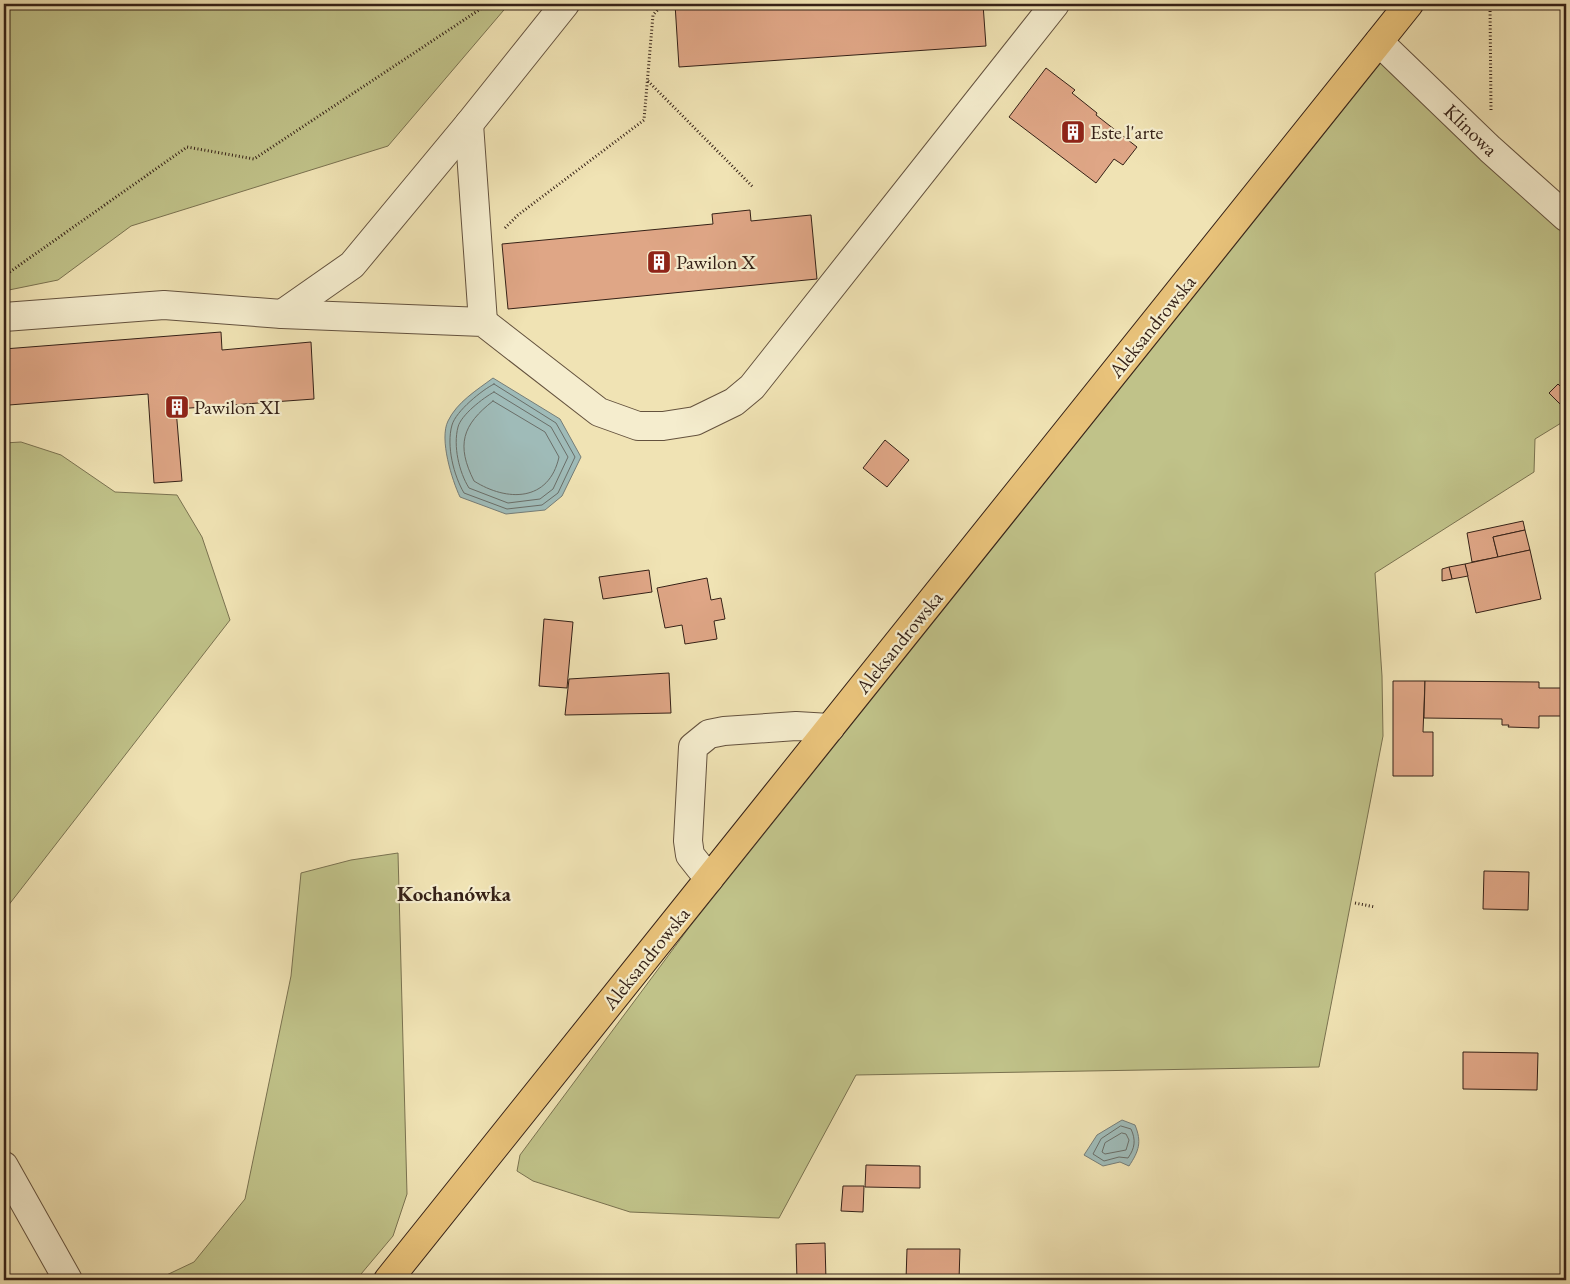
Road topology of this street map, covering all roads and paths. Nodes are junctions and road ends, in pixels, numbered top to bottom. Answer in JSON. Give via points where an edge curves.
{"nodes":[{"id":1,"x":488,"y":4,"type":"edge"},
{"id":2,"x":565,"y":4,"type":"edge"},
{"id":3,"x":663,"y":4,"type":"edge"},
{"id":4,"x":1055,"y":4,"type":"edge"},
{"id":5,"x":1409,"y":4,"type":"edge"},
{"id":6,"x":1490,"y":4,"type":"edge"},
{"id":7,"x":1379,"y":42,"type":"junction"},
{"id":8,"x":648,"y":81,"type":"junction"},
{"id":9,"x":469,"y":124,"type":"junction"},
{"id":10,"x":1490,"y":149,"type":"junction"},
{"id":11,"x":753,"y":187,"type":"dead end"},
{"id":12,"x":518,"y":215,"type":"dead end"},
{"id":13,"x":1566,"y":217,"type":"edge"},
{"id":14,"x":4,"y":276,"type":"edge"},
{"id":15,"x":282,"y":314,"type":"junction"},
{"id":16,"x":4,"y":317,"type":"edge"},
{"id":17,"x":483,"y":322,"type":"junction"},
{"id":18,"x":830,"y":728,"type":"junction"},
{"id":19,"x":709,"y":879,"type":"junction"},
{"id":20,"x":1355,"y":903,"type":"dead end"},
{"id":21,"x":1374,"y":907,"type":"dead end"},
{"id":22,"x":4,"y":1166,"type":"edge"},
{"id":23,"x":68,"y":1280,"type":"edge"},
{"id":24,"x":388,"y":1280,"type":"edge"}],
"edges":[{"from":1,"to":14,"type":"path","via":[[254,158],[187,147]]},
{"from":2,"to":9,"type":"street"},
{"from":3,"to":8,"type":"path","via":[[653,15]]},
{"from":4,"to":17,"type":"street","via":[[752,386],[734,402],[695,421],[663,426],[638,426],[618,420],[599,412]]},
{"from":5,"to":7,"type":"main road","name":"Aleksandrowska"},
{"from":6,"to":10,"type":"path"},
{"from":7,"to":10,"type":"street","name":"Klinowa"},
{"from":7,"to":18,"type":"main road","name":"Aleksandrowska"},
{"from":8,"to":11,"type":"path"},
{"from":8,"to":12,"type":"path","via":[[644,120]]},
{"from":9,"to":15,"type":"street","via":[[352,265]]},
{"from":9,"to":17,"type":"street"},
{"from":10,"to":13,"type":"street","name":"Klinowa"},
{"from":15,"to":16,"type":"street","via":[[164,305]]},
{"from":15,"to":17,"type":"street"},
{"from":18,"to":19,"type":"main road","name":"Aleksandrowska"},
{"from":18,"to":19,"type":"street","via":[[796,726],[724,731],[709,734],[693,747],[688,842],[690,855]]},
{"from":19,"to":24,"type":"main road","name":"Aleksandrowska"},
{"from":20,"to":21,"type":"path"},
{"from":22,"to":23,"type":"street"}]}
